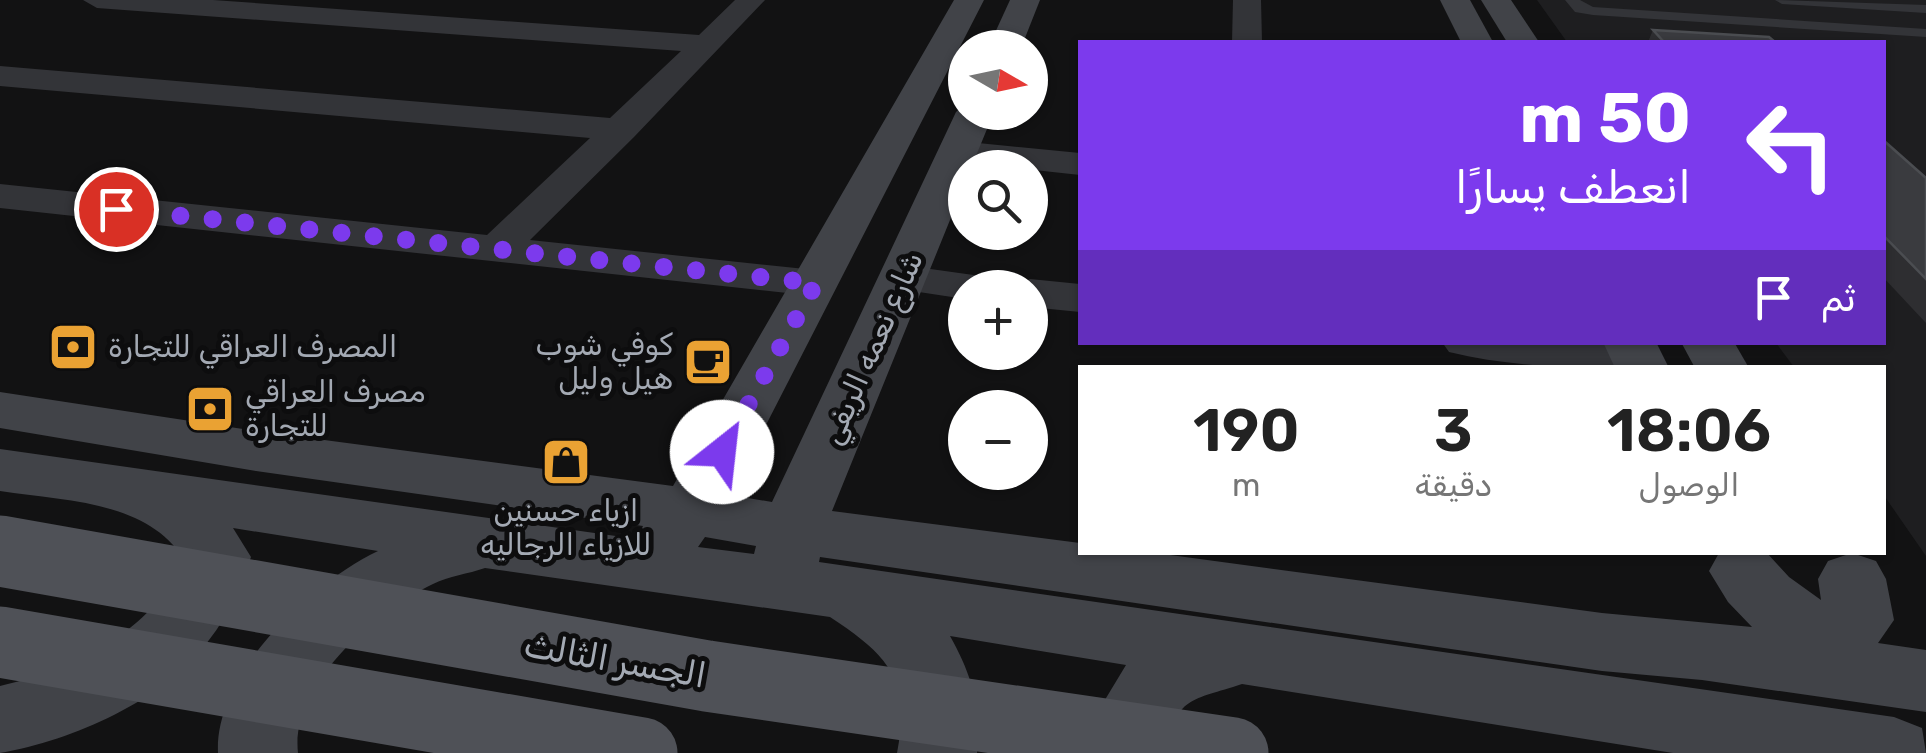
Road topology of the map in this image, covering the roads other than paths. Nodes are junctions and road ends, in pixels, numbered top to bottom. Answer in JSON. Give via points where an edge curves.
{"nodes":[{"id":1,"x":310,"y":0,"type":"edge"},
{"id":2,"x":750,"y":0,"type":"edge"},
{"id":3,"x":969,"y":0,"type":"edge"},
{"id":4,"x":1024,"y":0,"type":"edge"},
{"id":5,"x":1248,"y":0,"type":"edge"},
{"id":6,"x":1455,"y":0,"type":"edge"},
{"id":7,"x":1496,"y":0,"type":"edge"},
{"id":8,"x":1572,"y":0,"type":"edge"},
{"id":9,"x":1711,"y":0,"type":"edge"},
{"id":10,"x":1782,"y":0,"type":"edge"},
{"id":11,"x":118,"y":1,"type":"edge"},
{"id":12,"x":1926,"y":9,"type":"edge"},
{"id":13,"x":283,"y":14,"type":"junction"},
{"id":14,"x":1732,"y":20,"type":"junction"},
{"id":15,"x":1012,"y":30,"type":"edge"},
{"id":16,"x":1926,"y":33,"type":"edge"},
{"id":17,"x":1247,"y":40,"type":"edge"},
{"id":18,"x":1476,"y":40,"type":"edge"},
{"id":19,"x":1521,"y":40,"type":"edge"},
{"id":20,"x":1754,"y":40,"type":"edge"},
{"id":21,"x":704,"y":44,"type":"junction"},
{"id":22,"x":0,"y":76,"type":"edge"},
{"id":23,"x":622,"y":130,"type":"junction"},
{"id":24,"x":966,"y":132,"type":"edge"},
{"id":25,"x":1078,"y":163,"type":"edge"},
{"id":26,"x":1,"y":197,"type":"edge"},
{"id":27,"x":497,"y":249,"type":"junction"},
{"id":28,"x":902,"y":278,"type":"junction"},
{"id":29,"x":816,"y":283,"type":"junction"},
{"id":30,"x":948,"y":283,"type":"edge"},
{"id":31,"x":1048,"y":294,"type":"edge"},
{"id":32,"x":1078,"y":298,"type":"edge"},
{"id":33,"x":1500,"y":345,"type":"edge"},
{"id":34,"x":1637,"y":357,"type":"edge"},
{"id":35,"x":0,"y":410,"type":"edge"},
{"id":36,"x":0,"y":470,"type":"edge"},
{"id":37,"x":102,"y":486,"type":"junction"},
{"id":38,"x":690,"y":512,"type":"junction"},
{"id":39,"x":499,"y":546,"type":"junction"},
{"id":40,"x":0,"y":551,"type":"edge"},
{"id":41,"x":620,"y":562,"type":"junction"},
{"id":42,"x":1739,"y":562,"type":"edge"},
{"id":43,"x":1844,"y":566,"type":"edge"},
{"id":44,"x":801,"y":567,"type":"junction"},
{"id":45,"x":1428,"y":618,"type":"junction"},
{"id":46,"x":0,"y":642,"type":"edge"},
{"id":47,"x":1702,"y":650,"type":"junction"},
{"id":48,"x":1270,"y":657,"type":"junction"},
{"id":49,"x":1450,"y":685,"type":"junction"},
{"id":50,"x":1919,"y":687,"type":"edge"},
{"id":51,"x":0,"y":720,"type":"edge"},
{"id":52,"x":258,"y":753,"type":"edge"},
{"id":53,"x":642,"y":753,"type":"edge"},
{"id":54,"x":937,"y":753,"type":"edge"},
{"id":55,"x":1126,"y":753,"type":"edge"},
{"id":56,"x":1233,"y":753,"type":"edge"},
{"id":57,"x":1894,"y":753,"type":"edge"}],
"edges":[{"from":1,"to":13,"type":"street"},
{"from":2,"to":21,"type":"street"},
{"from":3,"to":29,"type":"street"},
{"from":4,"to":15,"type":"street"},
{"from":5,"to":17,"type":"street"},
{"from":6,"to":18,"type":"street"},
{"from":7,"to":19,"type":"street"},
{"from":8,"to":14,"type":"lane","via":[[1593,11]]},
{"from":9,"to":14,"type":"lane"},
{"from":10,"to":12,"type":"lane"},
{"from":11,"to":13,"type":"street"},
{"from":13,"to":21,"type":"street"},
{"from":14,"to":16,"type":"lane"},
{"from":14,"to":20,"type":"lane"},
{"from":21,"to":23,"type":"street"},
{"from":22,"to":23,"type":"street"},
{"from":23,"to":27,"type":"street"},
{"from":24,"to":25,"type":"street"},
{"from":24,"to":28,"type":"street","name":"شارع نعمه الريفي"},
{"from":26,"to":27,"type":"street"},
{"from":27,"to":29,"type":"street"},
{"from":28,"to":30,"type":"street"},
{"from":28,"to":44,"type":"street","name":"شارع نعمه الريفي"},
{"from":29,"to":38,"type":"street"},
{"from":31,"to":32,"type":"street"},
{"from":33,"to":34,"type":"street"},
{"from":35,"to":38,"type":"street"},
{"from":36,"to":37,"type":"street"},
{"from":37,"to":39,"type":"street"},
{"from":37,"to":51,"type":"street","via":[[157,501],[193,521],[209,539],[218,556],[200,600],[151,652],[86,694]]},
{"from":38,"to":41,"type":"street","via":[[662,545]]},
{"from":38,"to":44,"type":"street"},
{"from":39,"to":41,"type":"street"},
{"from":39,"to":52,"type":"street","via":[[422,559],[372,585],[326,622],[268,700],[256,736]]},
{"from":40,"to":56,"type":"main road","name":"الجسر الثالث","bridge":true,"via":[[706,676]]},
{"from":41,"to":44,"type":"street"},
{"from":42,"to":43,"type":"street","via":[[1778,611],[1827,630],[1858,620]]},
{"from":42,"to":47,"type":"street","via":[[1755,606],[1755,630]]},
{"from":43,"to":50,"type":"street"},
{"from":44,"to":45,"type":"street"},
{"from":44,"to":48,"type":"street"},
{"from":44,"to":54,"type":"street","via":[[910,634],[930,663],[940,703]]},
{"from":45,"to":47,"type":"street"},
{"from":45,"to":49,"type":"street"},
{"from":46,"to":53,"type":"main road","bridge":true},
{"from":47,"to":50,"type":"street"},
{"from":48,"to":49,"type":"street"},
{"from":48,"to":55,"type":"street","via":[[1180,668],[1146,689]]},
{"from":49,"to":57,"type":"street"}]}
